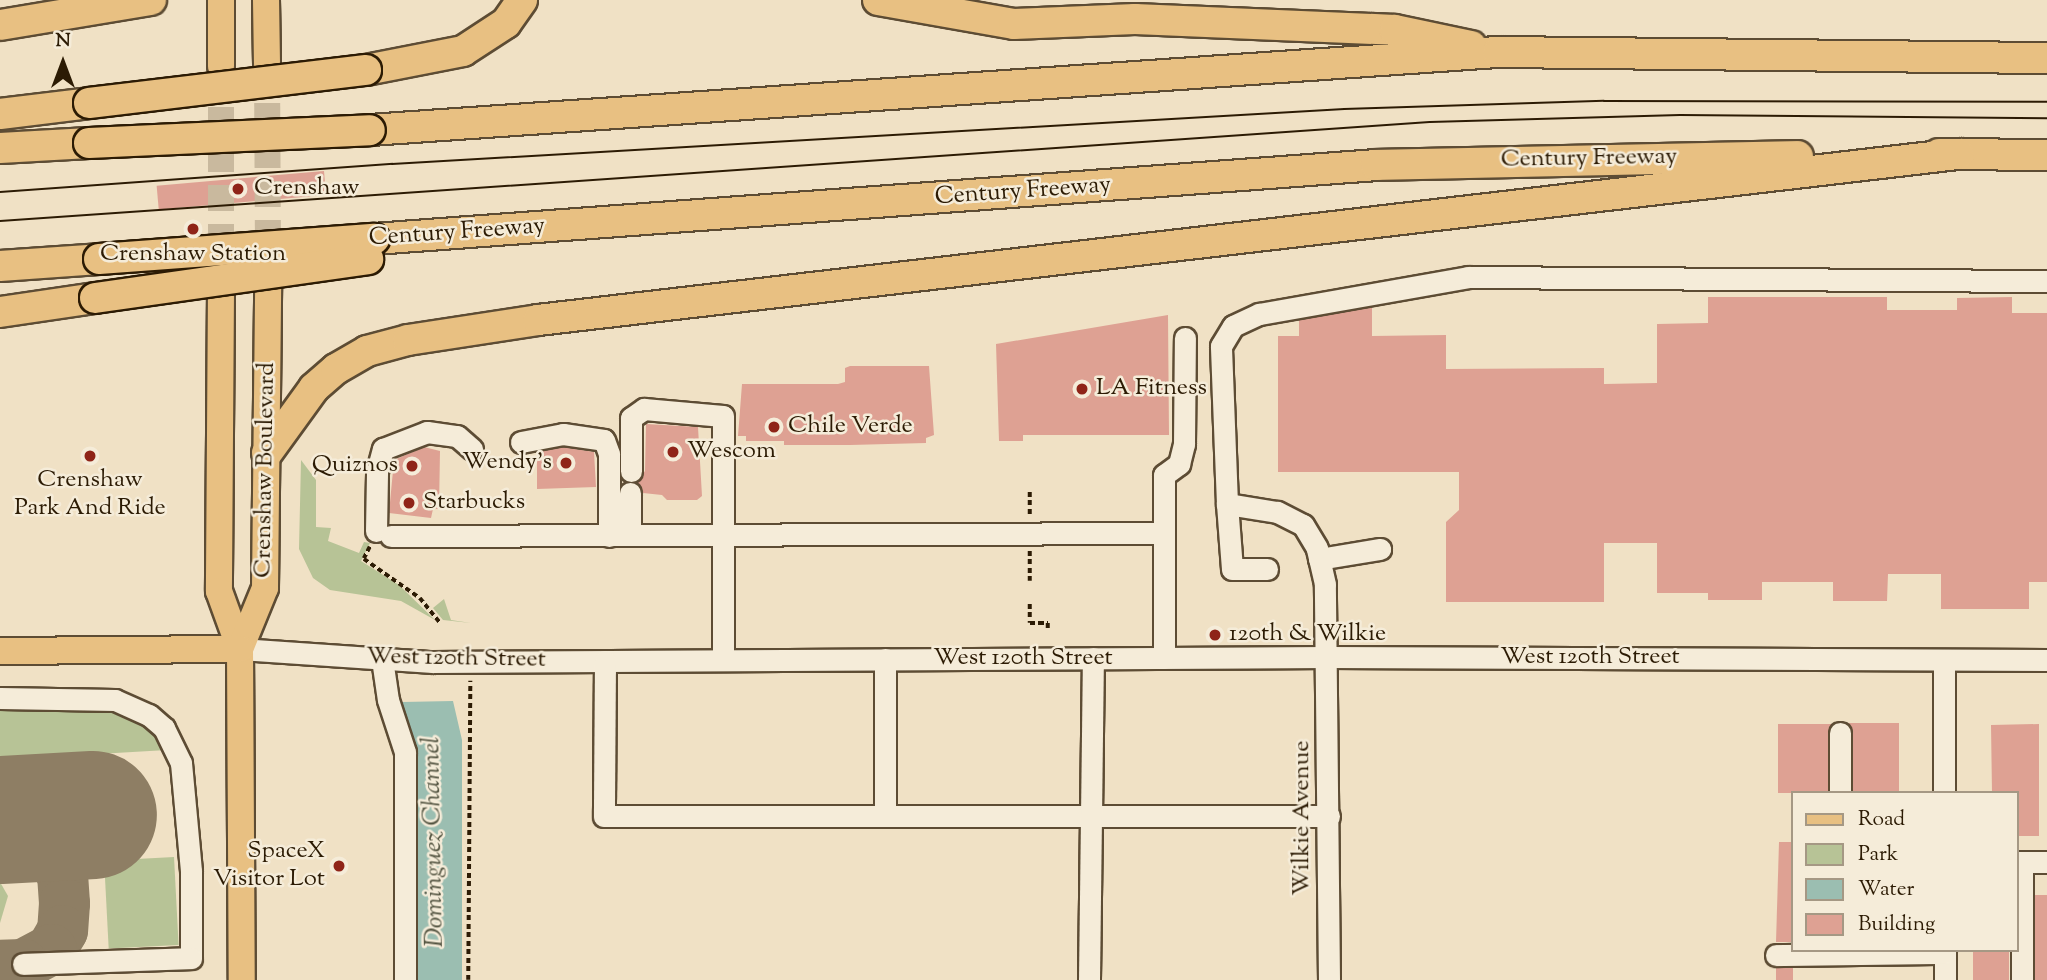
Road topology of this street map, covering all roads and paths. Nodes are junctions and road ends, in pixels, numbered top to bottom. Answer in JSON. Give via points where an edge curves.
{"nodes":[{"id":1,"x":151,"y":0,"type":"edge"},
{"id":2,"x":221,"y":0,"type":"edge"},
{"id":3,"x":266,"y":0,"type":"edge"},
{"id":4,"x":522,"y":0,"type":"edge"},
{"id":5,"x":878,"y":0,"type":"edge"},
{"id":6,"x":0,"y":25,"type":"edge"},
{"id":7,"x":1498,"y":52,"type":"junction"},
{"id":8,"x":2047,"y":58,"type":"edge"},
{"id":9,"x":267,"y":64,"type":"tunnel mouth"},
{"id":10,"x":221,"y":66,"type":"tunnel mouth"},
{"id":11,"x":0,"y":114,"type":"edge"},
{"id":12,"x":0,"y":148,"type":"edge"},
{"id":13,"x":1958,"y":154,"type":"junction"},
{"id":14,"x":2047,"y":155,"type":"edge"},
{"id":15,"x":371,"y":249,"type":"junction"},
{"id":16,"x":0,"y":266,"type":"edge"},
{"id":17,"x":2047,"y":281,"type":"edge"},
{"id":18,"x":268,"y":285,"type":"tunnel mouth"},
{"id":19,"x":221,"y":291,"type":"tunnel mouth"},
{"id":20,"x":0,"y":312,"type":"edge"},
{"id":21,"x":1185,"y":338,"type":"dead end"},
{"id":22,"x":521,"y":442,"type":"dead end"},
{"id":23,"x":472,"y":449,"type":"dead end"},
{"id":24,"x":267,"y":453,"type":"junction"},
{"id":25,"x":1031,"y":492,"type":"dead end"},
{"id":26,"x":1227,"y":504,"type":"junction"},
{"id":27,"x":1031,"y":524,"type":"dead end"},
{"id":28,"x":1164,"y":533,"type":"junction"},
{"id":29,"x":620,"y":535,"type":"junction"},
{"id":30,"x":723,"y":535,"type":"junction"},
{"id":31,"x":380,"y":537,"type":"junction"},
{"id":32,"x":1030,"y":547,"type":"dead end"},
{"id":33,"x":1380,"y":549,"type":"dead end"},
{"id":34,"x":1319,"y":559,"type":"junction"},
{"id":35,"x":1267,"y":569,"type":"dead end"},
{"id":36,"x":1030,"y":581,"type":"dead end"},
{"id":37,"x":1031,"y":604,"type":"dead end"},
{"id":38,"x":440,"y":622,"type":"dead end"},
{"id":39,"x":1048,"y":630,"type":"dead end"},
{"id":40,"x":240,"y":649,"type":"junction"},
{"id":41,"x":0,"y":651,"type":"edge"},
{"id":42,"x":1328,"y":657,"type":"junction"},
{"id":43,"x":1093,"y":658,"type":"junction"},
{"id":44,"x":1164,"y":658,"type":"junction"},
{"id":45,"x":382,"y":659,"type":"junction"},
{"id":46,"x":886,"y":659,"type":"junction"},
{"id":47,"x":723,"y":660,"type":"junction"},
{"id":48,"x":1944,"y":660,"type":"junction"},
{"id":49,"x":2047,"y":660,"type":"edge"},
{"id":50,"x":605,"y":661,"type":"junction"},
{"id":51,"x":470,"y":662,"type":"junction"},
{"id":52,"x":0,"y":698,"type":"edge"},
{"id":53,"x":1840,"y":733,"type":"dead end"},
{"id":54,"x":1840,"y":791,"type":"edge"},
{"id":55,"x":1944,"y":791,"type":"edge"},
{"id":56,"x":885,"y":816,"type":"junction"},
{"id":57,"x":1092,"y":816,"type":"junction"},
{"id":58,"x":1329,"y":816,"type":"junction"},
{"id":59,"x":2020,"y":862,"type":"edge"},
{"id":60,"x":2047,"y":862,"type":"edge"},
{"id":61,"x":1945,"y":952,"type":"edge"},
{"id":62,"x":1776,"y":955,"type":"dead end"},
{"id":63,"x":23,"y":964,"type":"dead end"},
{"id":64,"x":242,"y":980,"type":"edge"},
{"id":65,"x":405,"y":980,"type":"edge"},
{"id":66,"x":468,"y":980,"type":"edge"},
{"id":67,"x":1089,"y":980,"type":"edge"},
{"id":68,"x":1329,"y":980,"type":"edge"},
{"id":69,"x":1945,"y":980,"type":"edge"},
{"id":70,"x":2022,"y":980,"type":"edge"}],
"edges":[{"from":1,"to":6,"type":"highway"},
{"from":2,"to":10,"type":"main road"},
{"from":3,"to":9,"type":"main road"},
{"from":4,"to":11,"type":"highway","bridge":true,"via":[[506,23],[463,51],[366,70]]},
{"from":5,"to":7,"type":"highway","via":[[1014,24],[1135,19],[1395,30]]},
{"from":7,"to":8,"type":"highway"},
{"from":7,"to":12,"type":"highway","bridge":true,"via":[[370,130]]},
{"from":13,"to":14,"type":"highway","name":"Century Freeway"},
{"from":13,"to":15,"type":"highway","name":"Century Freeway","via":[[1376,165],[536,228]]},
{"from":13,"to":24,"type":"highway","via":[[538,320],[408,340],[367,351],[336,369],[314,388]]},
{"from":15,"to":16,"type":"highway","name":"Century Freeway","bridge":true},
{"from":15,"to":20,"type":"highway","bridge":true},
{"from":17,"to":26,"type":"street","via":[[1468,277],[1259,314],[1233,326],[1221,346]]},
{"from":18,"to":24,"type":"main road","name":"Crenshaw Boulevard"},
{"from":19,"to":40,"type":"main road","name":"Crenshaw Boulevard","via":[[219,591]]},
{"from":21,"to":28,"type":"street","via":[[1184,444],[1180,464],[1164,475]]},
{"from":22,"to":29,"type":"street","via":[[563,434],[604,440]]},
{"from":23,"to":31,"type":"street","via":[[457,436],[427,432],[383,449],[377,471]]},
{"from":24,"to":40,"type":"main road","name":"Crenshaw Boulevard","via":[[265,589]]},
{"from":25,"to":27,"type":"path"},
{"from":26,"to":34,"type":"street","via":[[1277,512],[1303,526]]},
{"from":26,"to":35,"type":"street","via":[[1232,569]]},
{"from":28,"to":30,"type":"street"},
{"from":28,"to":44,"type":"street"},
{"from":29,"to":30,"type":"street"},
{"from":29,"to":30,"type":"street","via":[[630,482],[631,418],[644,409],[723,416]]},
{"from":29,"to":31,"type":"street"},
{"from":30,"to":47,"type":"street"},
{"from":31,"to":38,"type":"path","via":[[365,559],[420,598]]},
{"from":32,"to":36,"type":"path"},
{"from":33,"to":34,"type":"street"},
{"from":34,"to":42,"type":"street","name":"Wilkie Avenue"},
{"from":37,"to":39,"type":"path","via":[[1030,623],[1048,623]]},
{"from":40,"to":41,"type":"main road","name":"West 120th Street"},
{"from":40,"to":45,"type":"street","name":"West 120th Street"},
{"from":40,"to":64,"type":"main road","name":"Crenshaw Boulevard"},
{"from":42,"to":44,"type":"street","name":"West 120th Street"},
{"from":42,"to":48,"type":"street","name":"West 120th Street"},
{"from":42,"to":58,"type":"street","name":"Wilkie Avenue"},
{"from":43,"to":44,"type":"street","name":"West 120th Street"},
{"from":43,"to":46,"type":"street","name":"West 120th Street"},
{"from":43,"to":57,"type":"street"},
{"from":45,"to":51,"type":"street","name":"West 120th Street"},
{"from":45,"to":65,"type":"street","via":[[388,700],[405,752]]},
{"from":46,"to":47,"type":"street","name":"West 120th Street"},
{"from":46,"to":56,"type":"street"},
{"from":47,"to":50,"type":"street","name":"West 120th Street"},
{"from":48,"to":49,"type":"street","name":"West 120th Street"},
{"from":48,"to":55,"type":"street"},
{"from":50,"to":51,"type":"street","name":"West 120th Street"},
{"from":50,"to":56,"type":"street","via":[[604,816]]},
{"from":51,"to":66,"type":"path"},
{"from":52,"to":63,"type":"street","via":[[115,700],[149,715],[164,728],[181,763],[191,871],[191,958]]},
{"from":53,"to":54,"type":"street"},
{"from":56,"to":57,"type":"street"},
{"from":57,"to":58,"type":"street"},
{"from":57,"to":67,"type":"street"},
{"from":58,"to":68,"type":"street","name":"Wilkie Avenue"},
{"from":59,"to":60,"type":"street"},
{"from":59,"to":70,"type":"street"},
{"from":61,"to":62,"type":"street"},
{"from":61,"to":69,"type":"street"}]}
